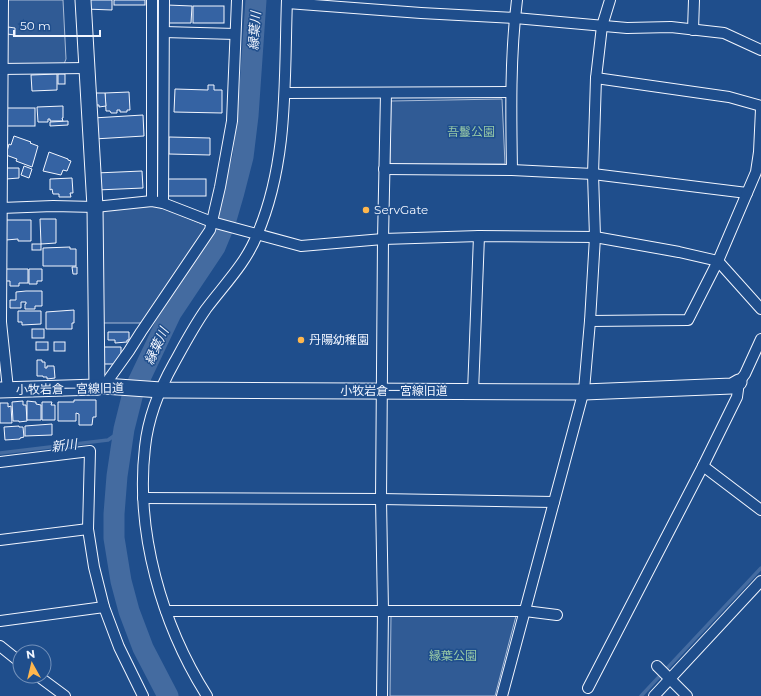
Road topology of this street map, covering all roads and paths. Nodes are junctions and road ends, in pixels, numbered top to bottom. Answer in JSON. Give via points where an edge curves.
{"nodes":[{"id":1,"x":3,"y":0,"type":"edge"},
{"id":2,"x":83,"y":0,"type":"edge"},
{"id":3,"x":152,"y":0,"type":"edge"},
{"id":4,"x":164,"y":0,"type":"edge"},
{"id":5,"x":237,"y":0,"type":"edge"},
{"id":6,"x":517,"y":0,"type":"edge"},
{"id":7,"x":610,"y":0,"type":"edge"},
{"id":8,"x":694,"y":0,"type":"edge"},
{"id":9,"x":287,"y":2,"type":"edge"},
{"id":10,"x":515,"y":18,"type":"junction"},
{"id":11,"x":602,"y":26,"type":"junction"},
{"id":12,"x":693,"y":30,"type":"junction"},
{"id":13,"x":164,"y":32,"type":"junction"},
{"id":14,"x":235,"y":34,"type":"junction"},
{"id":15,"x":761,"y":50,"type":"edge"},
{"id":16,"x":1,"y":68,"type":"edge"},
{"id":17,"x":87,"y":68,"type":"junction"},
{"id":18,"x":596,"y":78,"type":"junction"},
{"id":19,"x":511,"y":92,"type":"junction"},
{"id":20,"x":284,"y":93,"type":"junction"},
{"id":21,"x":386,"y":93,"type":"junction"},
{"id":22,"x":761,"y":108,"type":"edge"},
{"id":23,"x":760,"y":152,"type":"edge"},
{"id":24,"x":384,"y":170,"type":"junction"},
{"id":25,"x":512,"y":170,"type":"junction"},
{"id":26,"x":593,"y":174,"type":"junction"},
{"id":27,"x":747,"y":193,"type":"junction"},
{"id":28,"x":1,"y":197,"type":"edge"},
{"id":29,"x":152,"y":201,"type":"junction"},
{"id":30,"x":163,"y":202,"type":"junction"},
{"id":31,"x":95,"y":207,"type":"junction"},
{"id":32,"x":2,"y":208,"type":"junction"},
{"id":33,"x":214,"y":223,"type":"junction"},
{"id":34,"x":258,"y":234,"type":"junction"},
{"id":35,"x":479,"y":236,"type":"junction"},
{"id":36,"x":595,"y":237,"type":"junction"},
{"id":37,"x":1,"y":239,"type":"edge"},
{"id":38,"x":383,"y":239,"type":"junction"},
{"id":39,"x":718,"y":261,"type":"junction"},
{"id":40,"x":761,"y":309,"type":"edge"},
{"id":41,"x":590,"y":321,"type":"junction"},
{"id":42,"x":1,"y":322,"type":"edge"},
{"id":43,"x":761,"y":339,"type":"edge"},
{"id":44,"x":739,"y":382,"type":"junction"},
{"id":45,"x":104,"y":386,"type":"junction"},
{"id":46,"x":4,"y":390,"type":"edge"},
{"id":47,"x":156,"y":390,"type":"junction"},
{"id":48,"x":382,"y":391,"type":"junction"},
{"id":49,"x":473,"y":392,"type":"junction"},
{"id":50,"x":584,"y":392,"type":"junction"},
{"id":51,"x":0,"y":462,"type":"edge"},
{"id":52,"x":703,"y":466,"type":"junction"},
{"id":53,"x":143,"y":498,"type":"junction"},
{"id":54,"x":381,"y":499,"type":"junction"},
{"id":55,"x":554,"y":502,"type":"junction"},
{"id":56,"x":761,"y":510,"type":"edge"},
{"id":57,"x":88,"y":529,"type":"junction"},
{"id":58,"x":0,"y":540,"type":"edge"},
{"id":59,"x":761,"y":581,"type":"edge"},
{"id":60,"x":104,"y":607,"type":"junction"},
{"id":61,"x":383,"y":610,"type":"junction"},
{"id":62,"x":166,"y":611,"type":"junction"},
{"id":63,"x":525,"y":611,"type":"junction"},
{"id":64,"x":557,"y":615,"type":"dead end"},
{"id":65,"x":0,"y":621,"type":"edge"},
{"id":66,"x":0,"y":646,"type":"edge"},
{"id":67,"x":12,"y":656,"type":"edge"},
{"id":68,"x":658,"y":666,"type":"dead end"},
{"id":69,"x":669,"y":677,"type":"junction"},
{"id":70,"x":49,"y":684,"type":"edge"},
{"id":71,"x":588,"y":688,"type":"dead end"},
{"id":72,"x":65,"y":696,"type":"edge"},
{"id":73,"x":142,"y":696,"type":"edge"},
{"id":74,"x":207,"y":696,"type":"edge"},
{"id":75,"x":382,"y":696,"type":"edge"},
{"id":76,"x":502,"y":696,"type":"edge"},
{"id":77,"x":654,"y":696,"type":"edge"},
{"id":78,"x":687,"y":696,"type":"edge"}],
"edges":[{"from":1,"to":16,"type":"street"},
{"from":2,"to":17,"type":"street"},
{"from":3,"to":29,"type":"street"},
{"from":4,"to":13,"type":"street"},
{"from":5,"to":14,"type":"street"},
{"from":6,"to":10,"type":"street"},
{"from":7,"to":11,"type":"street"},
{"from":8,"to":12,"type":"street"},
{"from":9,"to":10,"type":"street","via":[[414,13]]},
{"from":9,"to":20,"type":"street"},
{"from":10,"to":11,"type":"street"},
{"from":10,"to":19,"type":"street"},
{"from":11,"to":12,"type":"street","via":[[671,27]]},
{"from":11,"to":18,"type":"street"},
{"from":12,"to":15,"type":"street","via":[[724,33]]},
{"from":13,"to":14,"type":"street"},
{"from":13,"to":30,"type":"street"},
{"from":14,"to":33,"type":"street","via":[[232,121]]},
{"from":16,"to":17,"type":"street"},
{"from":16,"to":28,"type":"street"},
{"from":17,"to":31,"type":"street"},
{"from":18,"to":22,"type":"street","via":[[729,97]]},
{"from":18,"to":26,"type":"street"},
{"from":19,"to":21,"type":"street"},
{"from":19,"to":25,"type":"street"},
{"from":20,"to":21,"type":"street"},
{"from":20,"to":34,"type":"street","via":[[278,163]]},
{"from":21,"to":24,"type":"street"},
{"from":22,"to":23,"type":"street"},
{"from":23,"to":27,"type":"street","via":[[756,172]]},
{"from":24,"to":25,"type":"street"},
{"from":24,"to":38,"type":"street"},
{"from":25,"to":26,"type":"street"},
{"from":26,"to":27,"type":"street"},
{"from":26,"to":36,"type":"street"},
{"from":27,"to":39,"type":"street"},
{"from":28,"to":32,"type":"street"},
{"from":29,"to":30,"type":"street"},
{"from":29,"to":31,"type":"street"},
{"from":30,"to":33,"type":"street"},
{"from":31,"to":32,"type":"street"},
{"from":31,"to":45,"type":"street"},
{"from":32,"to":37,"type":"street"},
{"from":33,"to":34,"type":"street"},
{"from":33,"to":45,"type":"street"},
{"from":34,"to":38,"type":"street","via":[[301,246]]},
{"from":34,"to":47,"type":"street","via":[[249,253],[205,310]]},
{"from":35,"to":36,"type":"street"},
{"from":35,"to":38,"type":"street"},
{"from":35,"to":49,"type":"street"},
{"from":36,"to":39,"type":"street"},
{"from":36,"to":41,"type":"street"},
{"from":37,"to":42,"type":"street"},
{"from":38,"to":48,"type":"street"},
{"from":39,"to":40,"type":"street"},
{"from":39,"to":41,"type":"street","via":[[688,320]]},
{"from":41,"to":50,"type":"street"},
{"from":42,"to":46,"type":"street"},
{"from":43,"to":44,"type":"street"},
{"from":44,"to":50,"type":"street","name":"小牧岩倉一宮線旧道","via":[[732,386]]},
{"from":44,"to":52,"type":"street","via":[[737,397]]},
{"from":45,"to":46,"type":"street","name":"小牧岩倉一宮線旧道"},
{"from":45,"to":47,"type":"street","name":"小牧岩倉一宮線旧道"},
{"from":47,"to":48,"type":"street","name":"小牧岩倉一宮線旧道"},
{"from":47,"to":53,"type":"street","via":[[145,446]]},
{"from":48,"to":49,"type":"street","name":"小牧岩倉一宮線旧道"},
{"from":48,"to":54,"type":"street"},
{"from":49,"to":50,"type":"street","name":"小牧岩倉一宮線旧道"},
{"from":50,"to":55,"type":"street"},
{"from":51,"to":57,"type":"street","via":[[90,451]]},
{"from":52,"to":56,"type":"street"},
{"from":52,"to":71,"type":"street"},
{"from":53,"to":54,"type":"street"},
{"from":53,"to":62,"type":"street","via":[[155,577]]},
{"from":54,"to":55,"type":"street"},
{"from":54,"to":61,"type":"street"},
{"from":55,"to":63,"type":"street"},
{"from":57,"to":58,"type":"street"},
{"from":57,"to":60,"type":"street"},
{"from":59,"to":69,"type":"street"},
{"from":60,"to":65,"type":"street"},
{"from":60,"to":73,"type":"street"},
{"from":61,"to":62,"type":"street"},
{"from":61,"to":63,"type":"street"},
{"from":61,"to":75,"type":"street"},
{"from":62,"to":74,"type":"street","via":[[179,645]]},
{"from":63,"to":64,"type":"street"},
{"from":63,"to":76,"type":"street"},
{"from":66,"to":67,"type":"street"},
{"from":68,"to":69,"type":"street"},
{"from":69,"to":77,"type":"street"},
{"from":69,"to":78,"type":"street"},
{"from":70,"to":72,"type":"street"}]}
